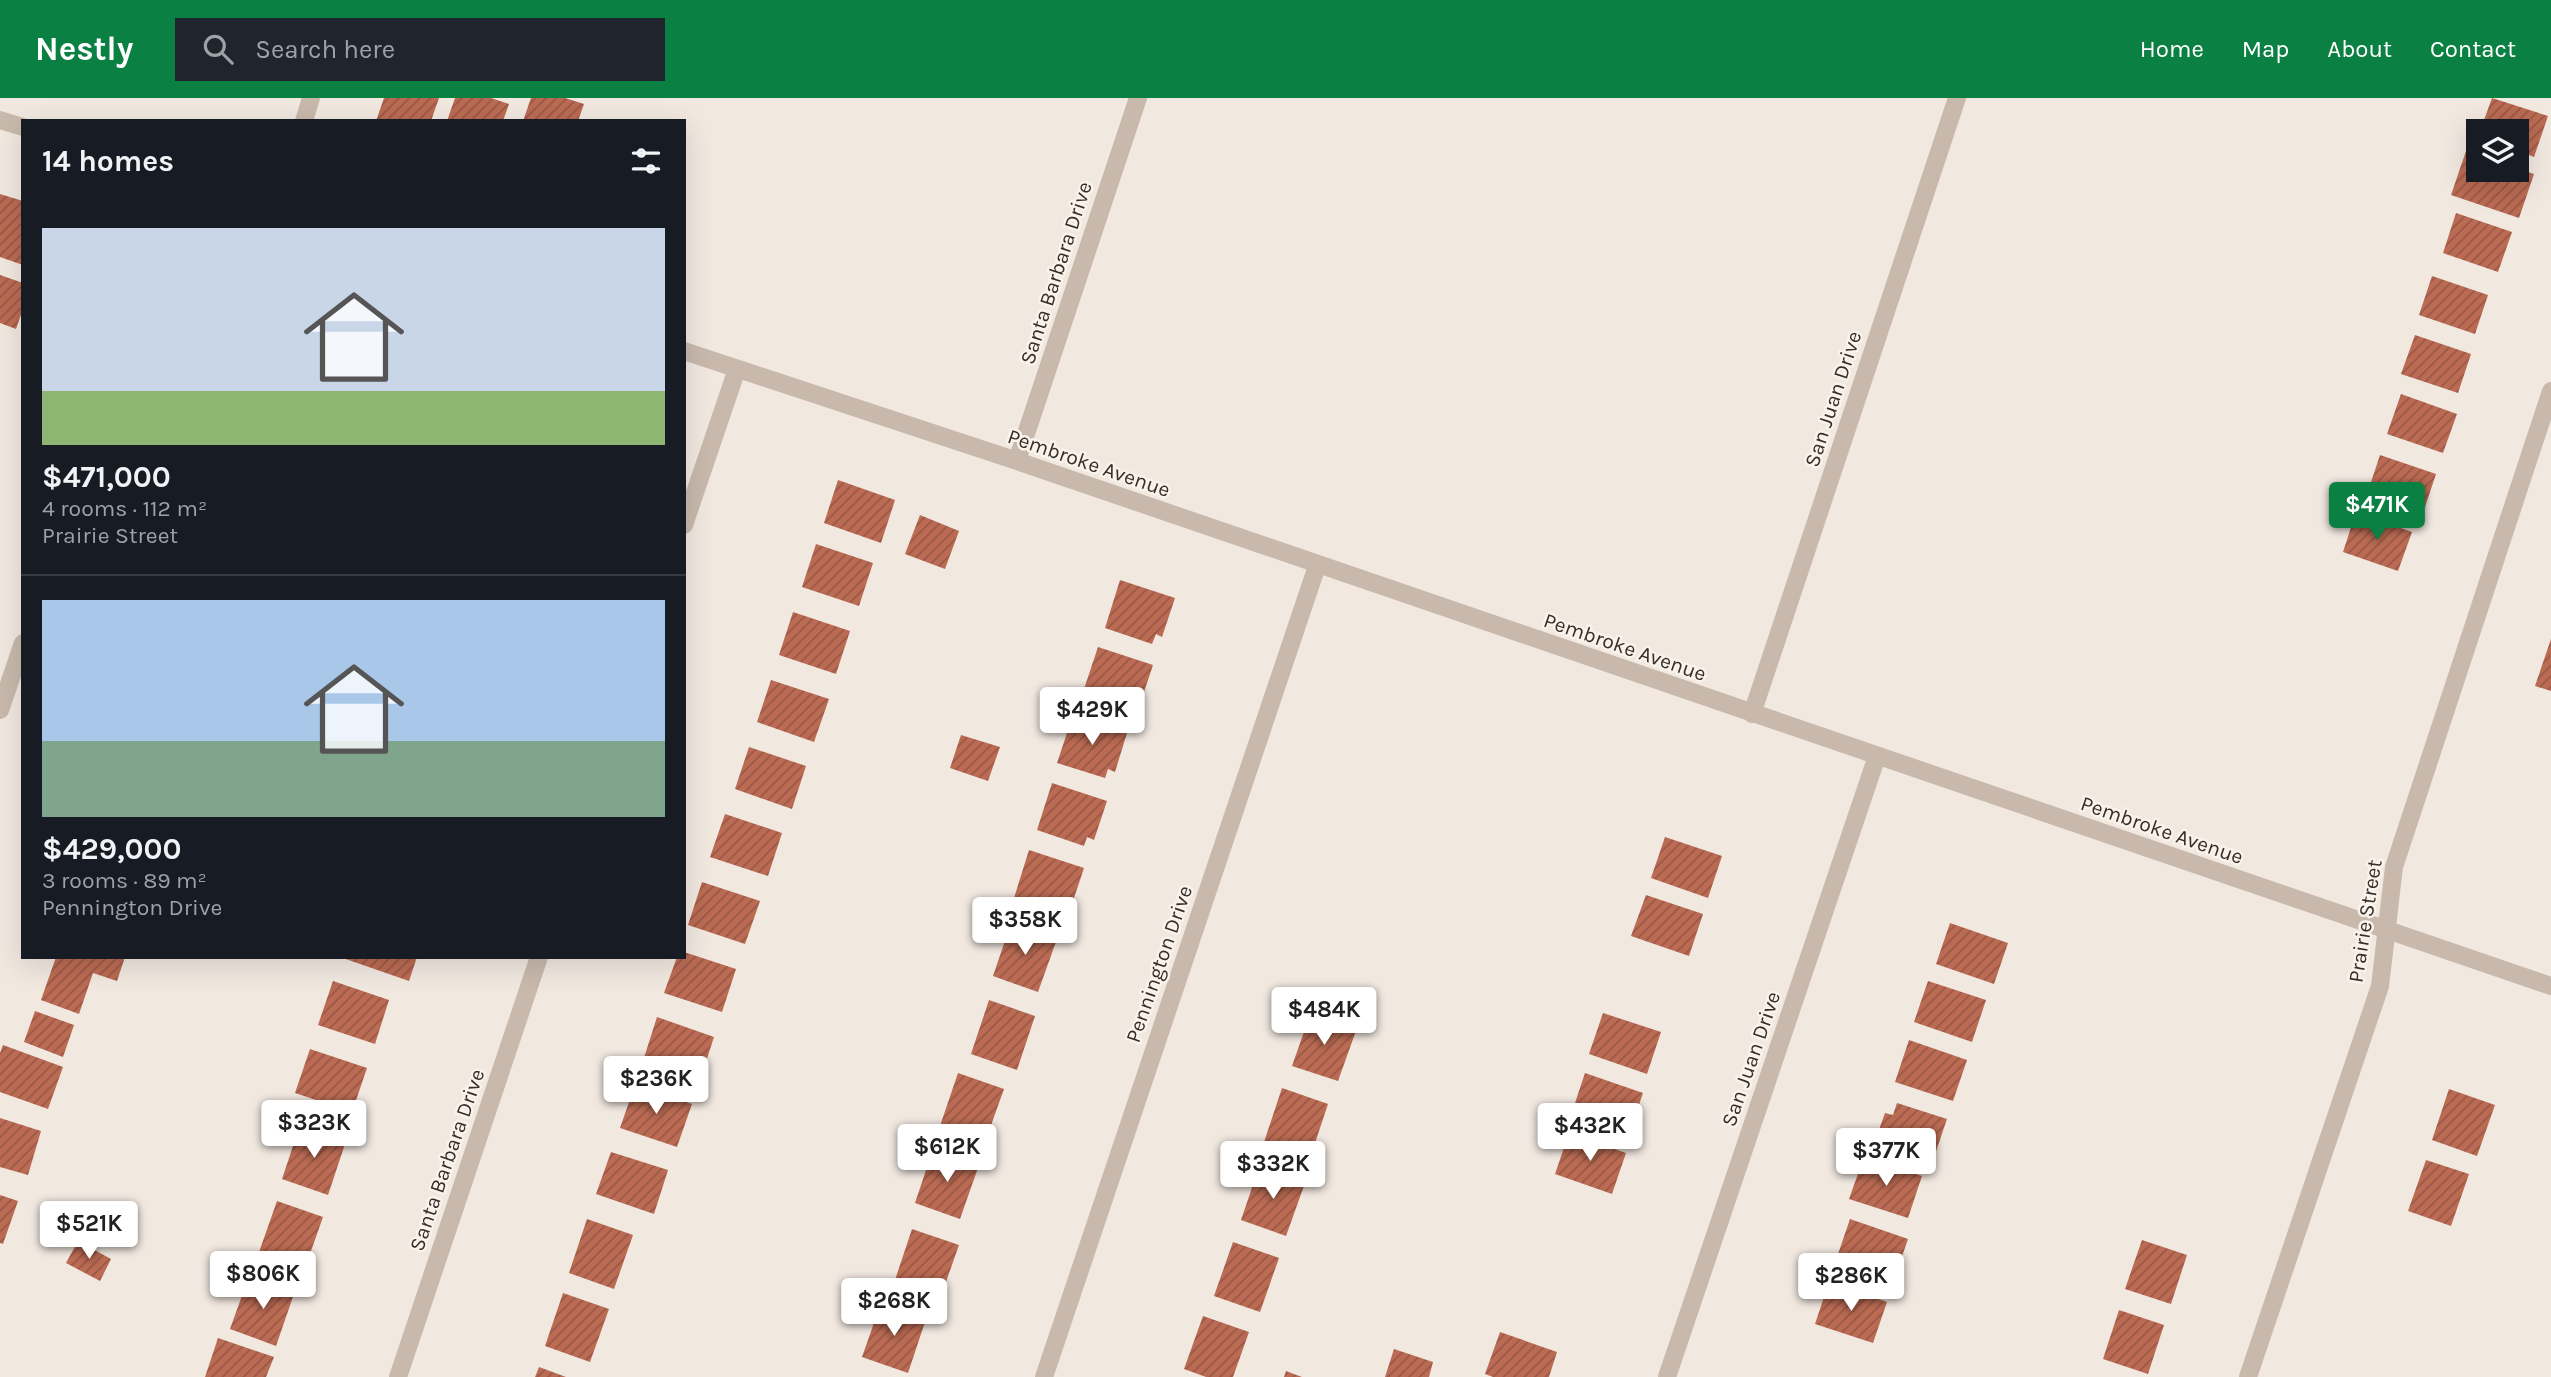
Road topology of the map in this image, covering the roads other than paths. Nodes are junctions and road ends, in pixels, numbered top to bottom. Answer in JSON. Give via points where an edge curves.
{"nodes":[{"id":1,"x":311,"y":98,"type":"edge"},
{"id":2,"x":1138,"y":98,"type":"edge"},
{"id":3,"x":1957,"y":98,"type":"edge"},
{"id":4,"x":305,"y":119,"type":"edge"},
{"id":5,"x":0,"y":120,"type":"edge"},
{"id":6,"x":21,"y":126,"type":"edge"},
{"id":7,"x":686,"y":352,"type":"edge"},
{"id":8,"x":737,"y":369,"type":"junction"},
{"id":9,"x":2551,"y":391,"type":"edge"},
{"id":10,"x":1017,"y":461,"type":"junction"},
{"id":11,"x":686,"y":519,"type":"edge"},
{"id":12,"x":1317,"y":566,"type":"junction"},
{"id":13,"x":21,"y":649,"type":"edge"},
{"id":14,"x":0,"y":710,"type":"edge"},
{"id":15,"x":1752,"y":714,"type":"junction"},
{"id":16,"x":1877,"y":756,"type":"junction"},
{"id":17,"x":2386,"y":931,"type":"junction"},
{"id":18,"x":538,"y":959,"type":"edge"},
{"id":19,"x":2551,"y":986,"type":"edge"},
{"id":20,"x":398,"y":1377,"type":"edge"},
{"id":21,"x":1044,"y":1377,"type":"edge"},
{"id":22,"x":1667,"y":1377,"type":"edge"},
{"id":23,"x":2248,"y":1377,"type":"edge"}],
"edges":[{"from":1,"to":4,"type":"street"},
{"from":2,"to":10,"type":"street","name":"Santa Barbara Drive"},
{"from":3,"to":15,"type":"street","name":"San Juan Drive"},
{"from":5,"to":6,"type":"street"},
{"from":7,"to":8,"type":"street","name":"Pembroke Avenue"},
{"from":8,"to":10,"type":"street","name":"Pembroke Avenue"},
{"from":8,"to":11,"type":"street"},
{"from":9,"to":17,"type":"street","name":"Prairie Street","via":[[2394,867]]},
{"from":10,"to":12,"type":"street","name":"Pembroke Avenue"},
{"from":12,"to":15,"type":"street","name":"Pembroke Avenue"},
{"from":12,"to":21,"type":"street","name":"Pennington Drive"},
{"from":13,"to":14,"type":"street"},
{"from":15,"to":16,"type":"street","name":"Pembroke Avenue"},
{"from":16,"to":17,"type":"street","name":"Pembroke Avenue"},
{"from":16,"to":22,"type":"street","name":"San Juan Drive"},
{"from":17,"to":19,"type":"street","name":"Pembroke Avenue"},
{"from":17,"to":23,"type":"street","name":"Prairie Street","via":[[2380,986]]},
{"from":18,"to":20,"type":"street","name":"Santa Barbara Drive"}]}
